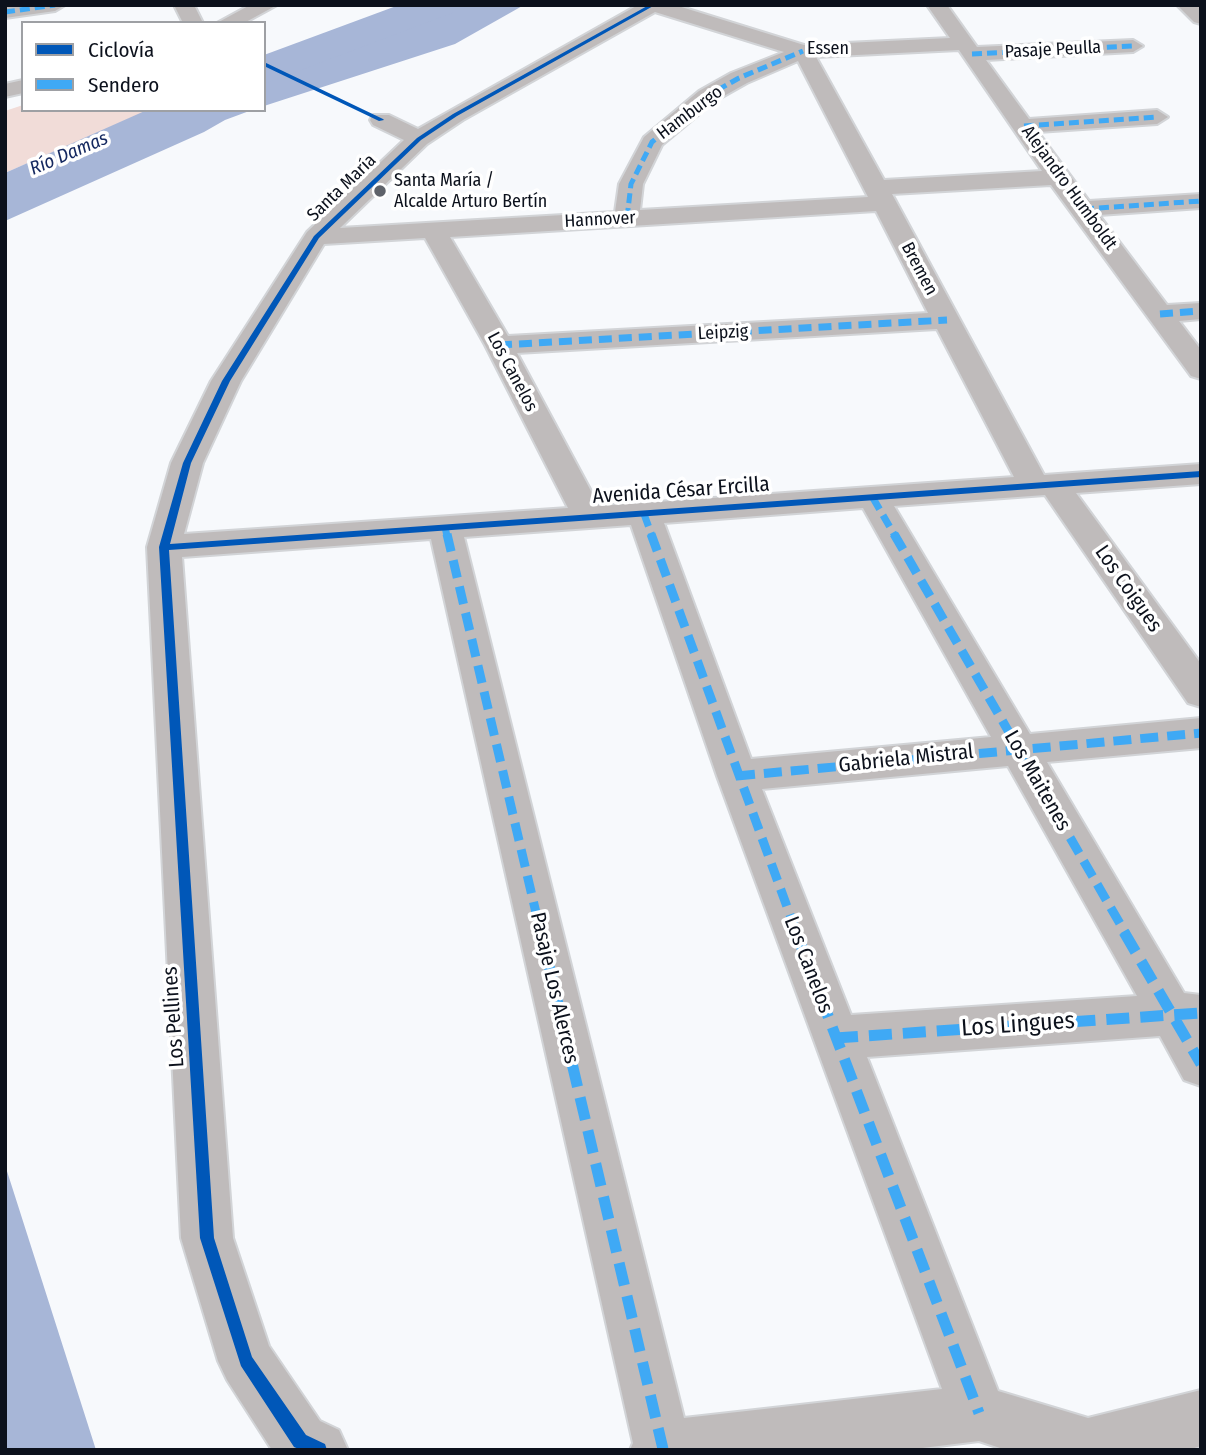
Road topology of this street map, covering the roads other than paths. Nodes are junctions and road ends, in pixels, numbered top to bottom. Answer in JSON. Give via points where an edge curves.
{"nodes":[{"id":1,"x":55,"y":5,"type":"edge"},
{"id":2,"x":184,"y":5,"type":"edge"},
{"id":3,"x":267,"y":5,"type":"edge"},
{"id":4,"x":654,"y":5,"type":"edge"},
{"id":5,"x":937,"y":5,"type":"edge"},
{"id":6,"x":1187,"y":5,"type":"edge"},
{"id":7,"x":5,"y":12,"type":"edge"},
{"id":8,"x":1201,"y":18,"type":"edge"},
{"id":9,"x":191,"y":21,"type":"edge"},
{"id":10,"x":231,"y":21,"type":"edge"},
{"id":11,"x":1133,"y":46,"type":"dead end"},
{"id":12,"x":969,"y":49,"type":"junction"},
{"id":13,"x":803,"y":51,"type":"junction"},
{"id":14,"x":1157,"y":117,"type":"dead end"},
{"id":15,"x":381,"y":120,"type":"dead end"},
{"id":16,"x":1024,"y":126,"type":"junction"},
{"id":17,"x":419,"y":139,"type":"junction"},
{"id":18,"x":1058,"y":177,"type":"junction"},
{"id":19,"x":880,"y":195,"type":"junction"},
{"id":20,"x":1201,"y":201,"type":"edge"},
{"id":21,"x":1084,"y":209,"type":"junction"},
{"id":22,"x":627,"y":218,"type":"junction"},
{"id":23,"x":433,"y":230,"type":"junction"},
{"id":24,"x":316,"y":236,"type":"junction"},
{"id":25,"x":1201,"y":311,"type":"edge"},
{"id":26,"x":1160,"y":314,"type":"junction"},
{"id":27,"x":947,"y":320,"type":"junction"},
{"id":28,"x":499,"y":345,"type":"junction"},
{"id":29,"x":1201,"y":370,"type":"edge"},
{"id":30,"x":1201,"y":474,"type":"edge"},
{"id":31,"x":1045,"y":486,"type":"junction"},
{"id":32,"x":873,"y":498,"type":"junction"},
{"id":33,"x":643,"y":514,"type":"junction"},
{"id":34,"x":589,"y":517,"type":"junction"},
{"id":35,"x":445,"y":527,"type":"junction"},
{"id":36,"x":164,"y":547,"type":"junction"},
{"id":37,"x":1201,"y":693,"type":"edge"},
{"id":38,"x":1201,"y":733,"type":"edge"},
{"id":39,"x":1018,"y":748,"type":"junction"},
{"id":40,"x":737,"y":776,"type":"junction"},
{"id":41,"x":1186,"y":1014,"type":"edge"},
{"id":42,"x":835,"y":1038,"type":"junction"},
{"id":43,"x":1201,"y":1064,"type":"edge"},
{"id":44,"x":979,"y":1413,"type":"junction"},
{"id":45,"x":1201,"y":1418,"type":"edge"},
{"id":46,"x":661,"y":1449,"type":"edge"},
{"id":47,"x":1088,"y":1449,"type":"edge"},
{"id":48,"x":319,"y":1450,"type":"edge"}],
"edges":[{"from":1,"to":7,"type":"street"},
{"from":2,"to":9,"type":"street"},
{"from":3,"to":10,"type":"street"},
{"from":4,"to":13,"type":"street","name":"Essen"},
{"from":4,"to":17,"type":"street","name":"Santa María"},
{"from":5,"to":12,"type":"street","name":"Alejandro Humboldt"},
{"from":6,"to":8,"type":"street"},
{"from":11,"to":12,"type":"street","name":"Pasaje Peulla"},
{"from":12,"to":13,"type":"street","name":"Essen"},
{"from":12,"to":16,"type":"street","name":"Alejandro Humboldt"},
{"from":13,"to":19,"type":"street","name":"Bremen"},
{"from":13,"to":22,"type":"street","name":"Hamburgo","via":[[707,96],[652,142],[631,184]]},
{"from":14,"to":16,"type":"street"},
{"from":15,"to":17,"type":"street"},
{"from":16,"to":18,"type":"street","name":"Alejandro Humboldt"},
{"from":17,"to":24,"type":"street","name":"Santa María"},
{"from":18,"to":19,"type":"street","name":"Hannover"},
{"from":18,"to":21,"type":"street","name":"Alejandro Humboldt"},
{"from":19,"to":22,"type":"street","name":"Hannover"},
{"from":19,"to":27,"type":"street","name":"Bremen"},
{"from":20,"to":21,"type":"street"},
{"from":21,"to":26,"type":"street","name":"Alejandro Humboldt"},
{"from":22,"to":23,"type":"street","name":"Hannover"},
{"from":23,"to":24,"type":"street","name":"Hannover"},
{"from":23,"to":28,"type":"street","name":"Los Canelos"},
{"from":24,"to":36,"type":"street","name":"Santa María","via":[[226,381],[187,463]]},
{"from":25,"to":26,"type":"street"},
{"from":26,"to":29,"type":"street","name":"Alejandro Humboldt"},
{"from":27,"to":28,"type":"street","name":"Leipzig"},
{"from":27,"to":31,"type":"street","name":"Bremen"},
{"from":28,"to":34,"type":"street","name":"Los Canelos"},
{"from":30,"to":31,"type":"street","name":"Avenida César Ercilla"},
{"from":31,"to":32,"type":"street","name":"Avenida César Ercilla"},
{"from":31,"to":37,"type":"street","name":"Los Coigues"},
{"from":32,"to":33,"type":"street","name":"Avenida César Ercilla"},
{"from":32,"to":39,"type":"street","name":"Los Maitenes"},
{"from":33,"to":34,"type":"street","name":"Avenida César Ercilla"},
{"from":33,"to":40,"type":"street","name":"Los Canelos"},
{"from":34,"to":35,"type":"street","name":"Avenida César Ercilla"},
{"from":35,"to":36,"type":"street","name":"Avenida César Ercilla"},
{"from":35,"to":46,"type":"street","name":"Pasaje Los Alerces"},
{"from":36,"to":48,"type":"street","name":"Los Pellines","via":[[207,1238],[246,1361],[300,1441]]},
{"from":38,"to":39,"type":"street","name":"Gabriela Mistral"},
{"from":39,"to":40,"type":"street","name":"Gabriela Mistral"},
{"from":39,"to":41,"type":"street","name":"Los Maitenes"},
{"from":40,"to":42,"type":"street","name":"Los Canelos"},
{"from":41,"to":42,"type":"street","name":"Los Lingues"},
{"from":41,"to":43,"type":"street","name":"Los Maitenes"},
{"from":42,"to":44,"type":"street","name":"Los Canelos"},
{"from":44,"to":46,"type":"street"},
{"from":44,"to":47,"type":"street"},
{"from":45,"to":47,"type":"street"}]}
